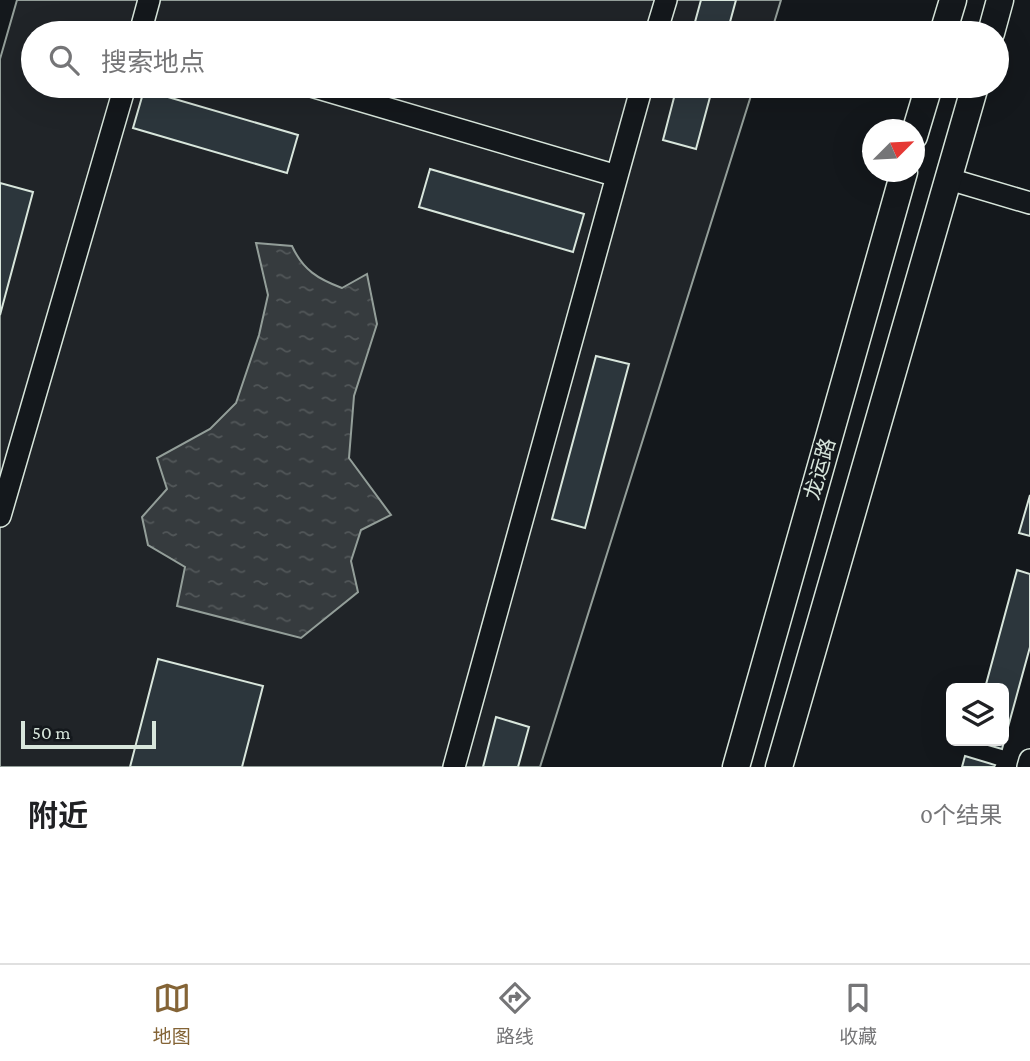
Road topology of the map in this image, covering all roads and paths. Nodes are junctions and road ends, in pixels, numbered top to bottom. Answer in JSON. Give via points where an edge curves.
{"nodes":[{"id":1,"x":149,"y":0,"type":"edge"},
{"id":2,"x":666,"y":0,"type":"edge"},
{"id":3,"x":953,"y":0,"type":"edge"},
{"id":4,"x":1000,"y":0,"type":"edge"},
{"id":5,"x":143,"y":21,"type":"edge"},
{"id":6,"x":660,"y":21,"type":"edge"},
{"id":7,"x":947,"y":21,"type":"edge"},
{"id":8,"x":994,"y":21,"type":"edge"},
{"id":9,"x":122,"y":98,"type":"edge"},
{"id":10,"x":352,"y":98,"type":"edge"},
{"id":11,"x":639,"y":98,"type":"edge"},
{"id":12,"x":926,"y":98,"type":"edge"},
{"id":13,"x":972,"y":98,"type":"edge"},
{"id":14,"x":920,"y":119,"type":"edge"},
{"id":15,"x":617,"y":176,"type":"junction"},
{"id":16,"x":949,"y":179,"type":"junction"},
{"id":17,"x":901,"y":182,"type":"edge"},
{"id":18,"x":1030,"y":203,"type":"edge"},
{"id":19,"x":0,"y":516,"type":"edge"},
{"id":20,"x":1030,"y":760,"type":"edge"},
{"id":21,"x":454,"y":767,"type":"edge"},
{"id":22,"x":736,"y":767,"type":"edge"},
{"id":23,"x":779,"y":767,"type":"edge"},
{"id":24,"x":1028,"y":767,"type":"edge"}],
"edges":[{"from":1,"to":5,"type":"street"},
{"from":2,"to":6,"type":"street"},
{"from":3,"to":7,"type":"main road"},
{"from":4,"to":8,"type":"main road"},
{"from":9,"to":19,"type":"street"},
{"from":10,"to":15,"type":"street"},
{"from":11,"to":15,"type":"street"},
{"from":12,"to":14,"type":"main road"},
{"from":13,"to":16,"type":"main road"},
{"from":15,"to":21,"type":"street"},
{"from":16,"to":18,"type":"street"},
{"from":16,"to":23,"type":"main road"},
{"from":17,"to":22,"type":"main road","name":"龙运路"},
{"from":20,"to":24,"type":"street"}]}
